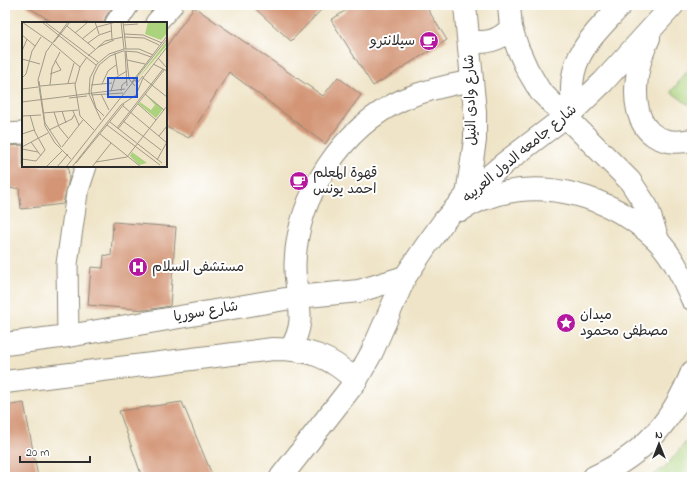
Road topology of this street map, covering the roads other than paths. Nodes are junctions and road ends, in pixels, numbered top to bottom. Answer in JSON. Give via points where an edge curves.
{"nodes":[{"id":1,"x":128,"y":5,"type":"edge"},
{"id":2,"x":172,"y":5,"type":"edge"},
{"id":3,"x":465,"y":5,"type":"edge"},
{"id":4,"x":509,"y":5,"type":"edge"},
{"id":5,"x":621,"y":5,"type":"edge"},
{"id":6,"x":667,"y":12,"type":"edge"},
{"id":7,"x":117,"y":22,"type":"edge"},
{"id":8,"x":157,"y":22,"type":"edge"},
{"id":9,"x":511,"y":28,"type":"junction"},
{"id":10,"x":469,"y":41,"type":"junction"},
{"id":11,"x":472,"y":81,"type":"junction"},
{"id":12,"x":570,"y":113,"type":"junction"},
{"id":13,"x":22,"y":133,"type":"edge"},
{"id":14,"x":5,"y":134,"type":"edge"},
{"id":15,"x":692,"y":140,"type":"edge"},
{"id":16,"x":86,"y":167,"type":"edge"},
{"id":17,"x":467,"y":195,"type":"junction"},
{"id":18,"x":449,"y":216,"type":"junction"},
{"id":19,"x":658,"y":240,"type":"junction"},
{"id":20,"x":405,"y":277,"type":"junction"},
{"id":21,"x":297,"y":297,"type":"junction"},
{"id":22,"x":692,"y":299,"type":"edge"},
{"id":23,"x":68,"y":336,"type":"junction"},
{"id":24,"x":5,"y":344,"type":"edge"},
{"id":25,"x":290,"y":349,"type":"junction"},
{"id":26,"x":692,"y":372,"type":"edge"},
{"id":27,"x":356,"y":381,"type":"junction"},
{"id":28,"x":5,"y":382,"type":"edge"},
{"id":29,"x":281,"y":477,"type":"edge"},
{"id":30,"x":594,"y":477,"type":"edge"}],
"edges":[{"from":1,"to":7,"type":"street"},
{"from":2,"to":8,"type":"street"},
{"from":3,"to":10,"type":"street","name":"شارع وادى النيل"},
{"from":4,"to":9,"type":"street"},
{"from":5,"to":12,"type":"street","via":[[584,46],[578,57],[571,82]]},
{"from":6,"to":12,"type":"street","name":"شارع جامعه الدول العربيه","via":[[603,82]]},
{"from":6,"to":15,"type":"street","via":[[648,40],[638,70],[635,100],[644,126],[654,135],[666,141],[680,143]]},
{"from":9,"to":10,"type":"street","via":[[496,40],[478,43]]},
{"from":9,"to":12,"type":"street","via":[[524,62],[540,90]]},
{"from":10,"to":11,"type":"street","name":"شارع وادى النيل"},
{"from":11,"to":17,"type":"street","name":"شارع وادى النيل","via":[[475,140]]},
{"from":11,"to":21,"type":"street","via":[[436,87],[403,100],[372,118],[345,142],[325,169],[310,198],[301,224],[295,263]]},
{"from":12,"to":17,"type":"street","name":"شارع جامعه الدول العربيه"},
{"from":12,"to":19,"type":"street","via":[[630,181],[647,207]]},
{"from":13,"to":14,"type":"street"},
{"from":16,"to":23,"type":"street","via":[[77,193],[67,264]]},
{"from":17,"to":18,"type":"street","name":"شارع جامعه الدول العربيه"},
{"from":18,"to":19,"type":"street","via":[[483,199],[520,190],[558,190],[595,199],[629,216]]},
{"from":18,"to":20,"type":"street","name":"شارع جامعه الدول العربيه"},
{"from":19,"to":22,"type":"street","via":[[681,273]]},
{"from":20,"to":21,"type":"street","name":"شارع سوريا","via":[[359,291]]},
{"from":20,"to":27,"type":"street","name":"شارع جامعه الدول العربيه","via":[[372,352]]},
{"from":21,"to":23,"type":"street","name":"شارع سوريا"},
{"from":21,"to":25,"type":"street","via":[[301,324]]},
{"from":23,"to":24,"type":"street","name":"شارع سوريا"},
{"from":25,"to":27,"type":"street","via":[[308,351],[326,358],[343,368]]},
{"from":25,"to":28,"type":"street"},
{"from":26,"to":30,"type":"street","via":[[682,397],[667,420],[644,446],[615,468]]},
{"from":27,"to":29,"type":"street","name":"شارع جامعه الدول العربيه"}]}
